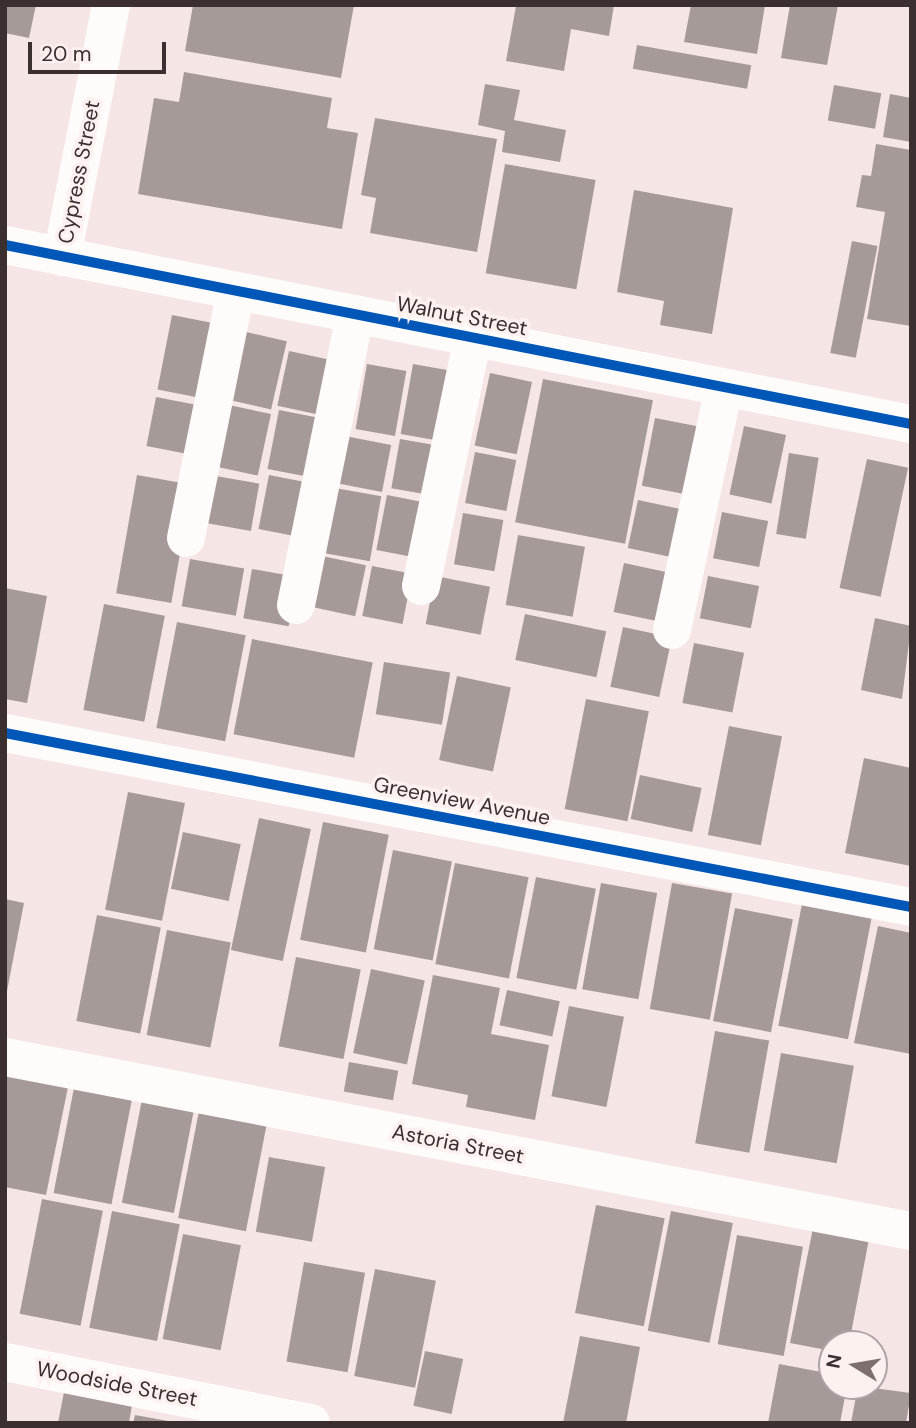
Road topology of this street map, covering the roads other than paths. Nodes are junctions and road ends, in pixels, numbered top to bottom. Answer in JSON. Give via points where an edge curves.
{"nodes":[{"id":1,"x":111,"y":5,"type":"edge"},
{"id":2,"x":5,"y":245,"type":"edge"},
{"id":3,"x":62,"y":257,"type":"junction"},
{"id":4,"x":236,"y":291,"type":"junction"},
{"id":5,"x":355,"y":314,"type":"junction"},
{"id":6,"x":473,"y":338,"type":"junction"},
{"id":7,"x":724,"y":388,"type":"junction"},
{"id":8,"x":911,"y":424,"type":"edge"},
{"id":9,"x":186,"y":538,"type":"dead end"},
{"id":10,"x":421,"y":586,"type":"dead end"},
{"id":11,"x":296,"y":605,"type":"dead end"},
{"id":12,"x":672,"y":630,"type":"dead end"},
{"id":13,"x":5,"y":733,"type":"edge"},
{"id":14,"x":911,"y":907,"type":"edge"},
{"id":15,"x":5,"y":1058,"type":"edge"},
{"id":16,"x":911,"y":1231,"type":"edge"},
{"id":17,"x":5,"y":1363,"type":"edge"},
{"id":18,"x":311,"y":1423,"type":"edge"}],
"edges":[{"from":1,"to":3,"type":"street","name":"Cypress Street"},
{"from":2,"to":3,"type":"street","name":"Walnut Street"},
{"from":3,"to":4,"type":"street","name":"Walnut Street"},
{"from":4,"to":5,"type":"street","name":"Walnut Street"},
{"from":4,"to":9,"type":"street"},
{"from":5,"to":6,"type":"street","name":"Walnut Street"},
{"from":5,"to":11,"type":"street"},
{"from":6,"to":7,"type":"street","name":"Walnut Street"},
{"from":6,"to":10,"type":"street"},
{"from":7,"to":8,"type":"street","name":"Walnut Street"},
{"from":7,"to":12,"type":"street"},
{"from":13,"to":14,"type":"street","name":"Greenview Avenue"},
{"from":15,"to":16,"type":"street","name":"Astoria Street"},
{"from":17,"to":18,"type":"street","name":"Woodside Street"}]}
